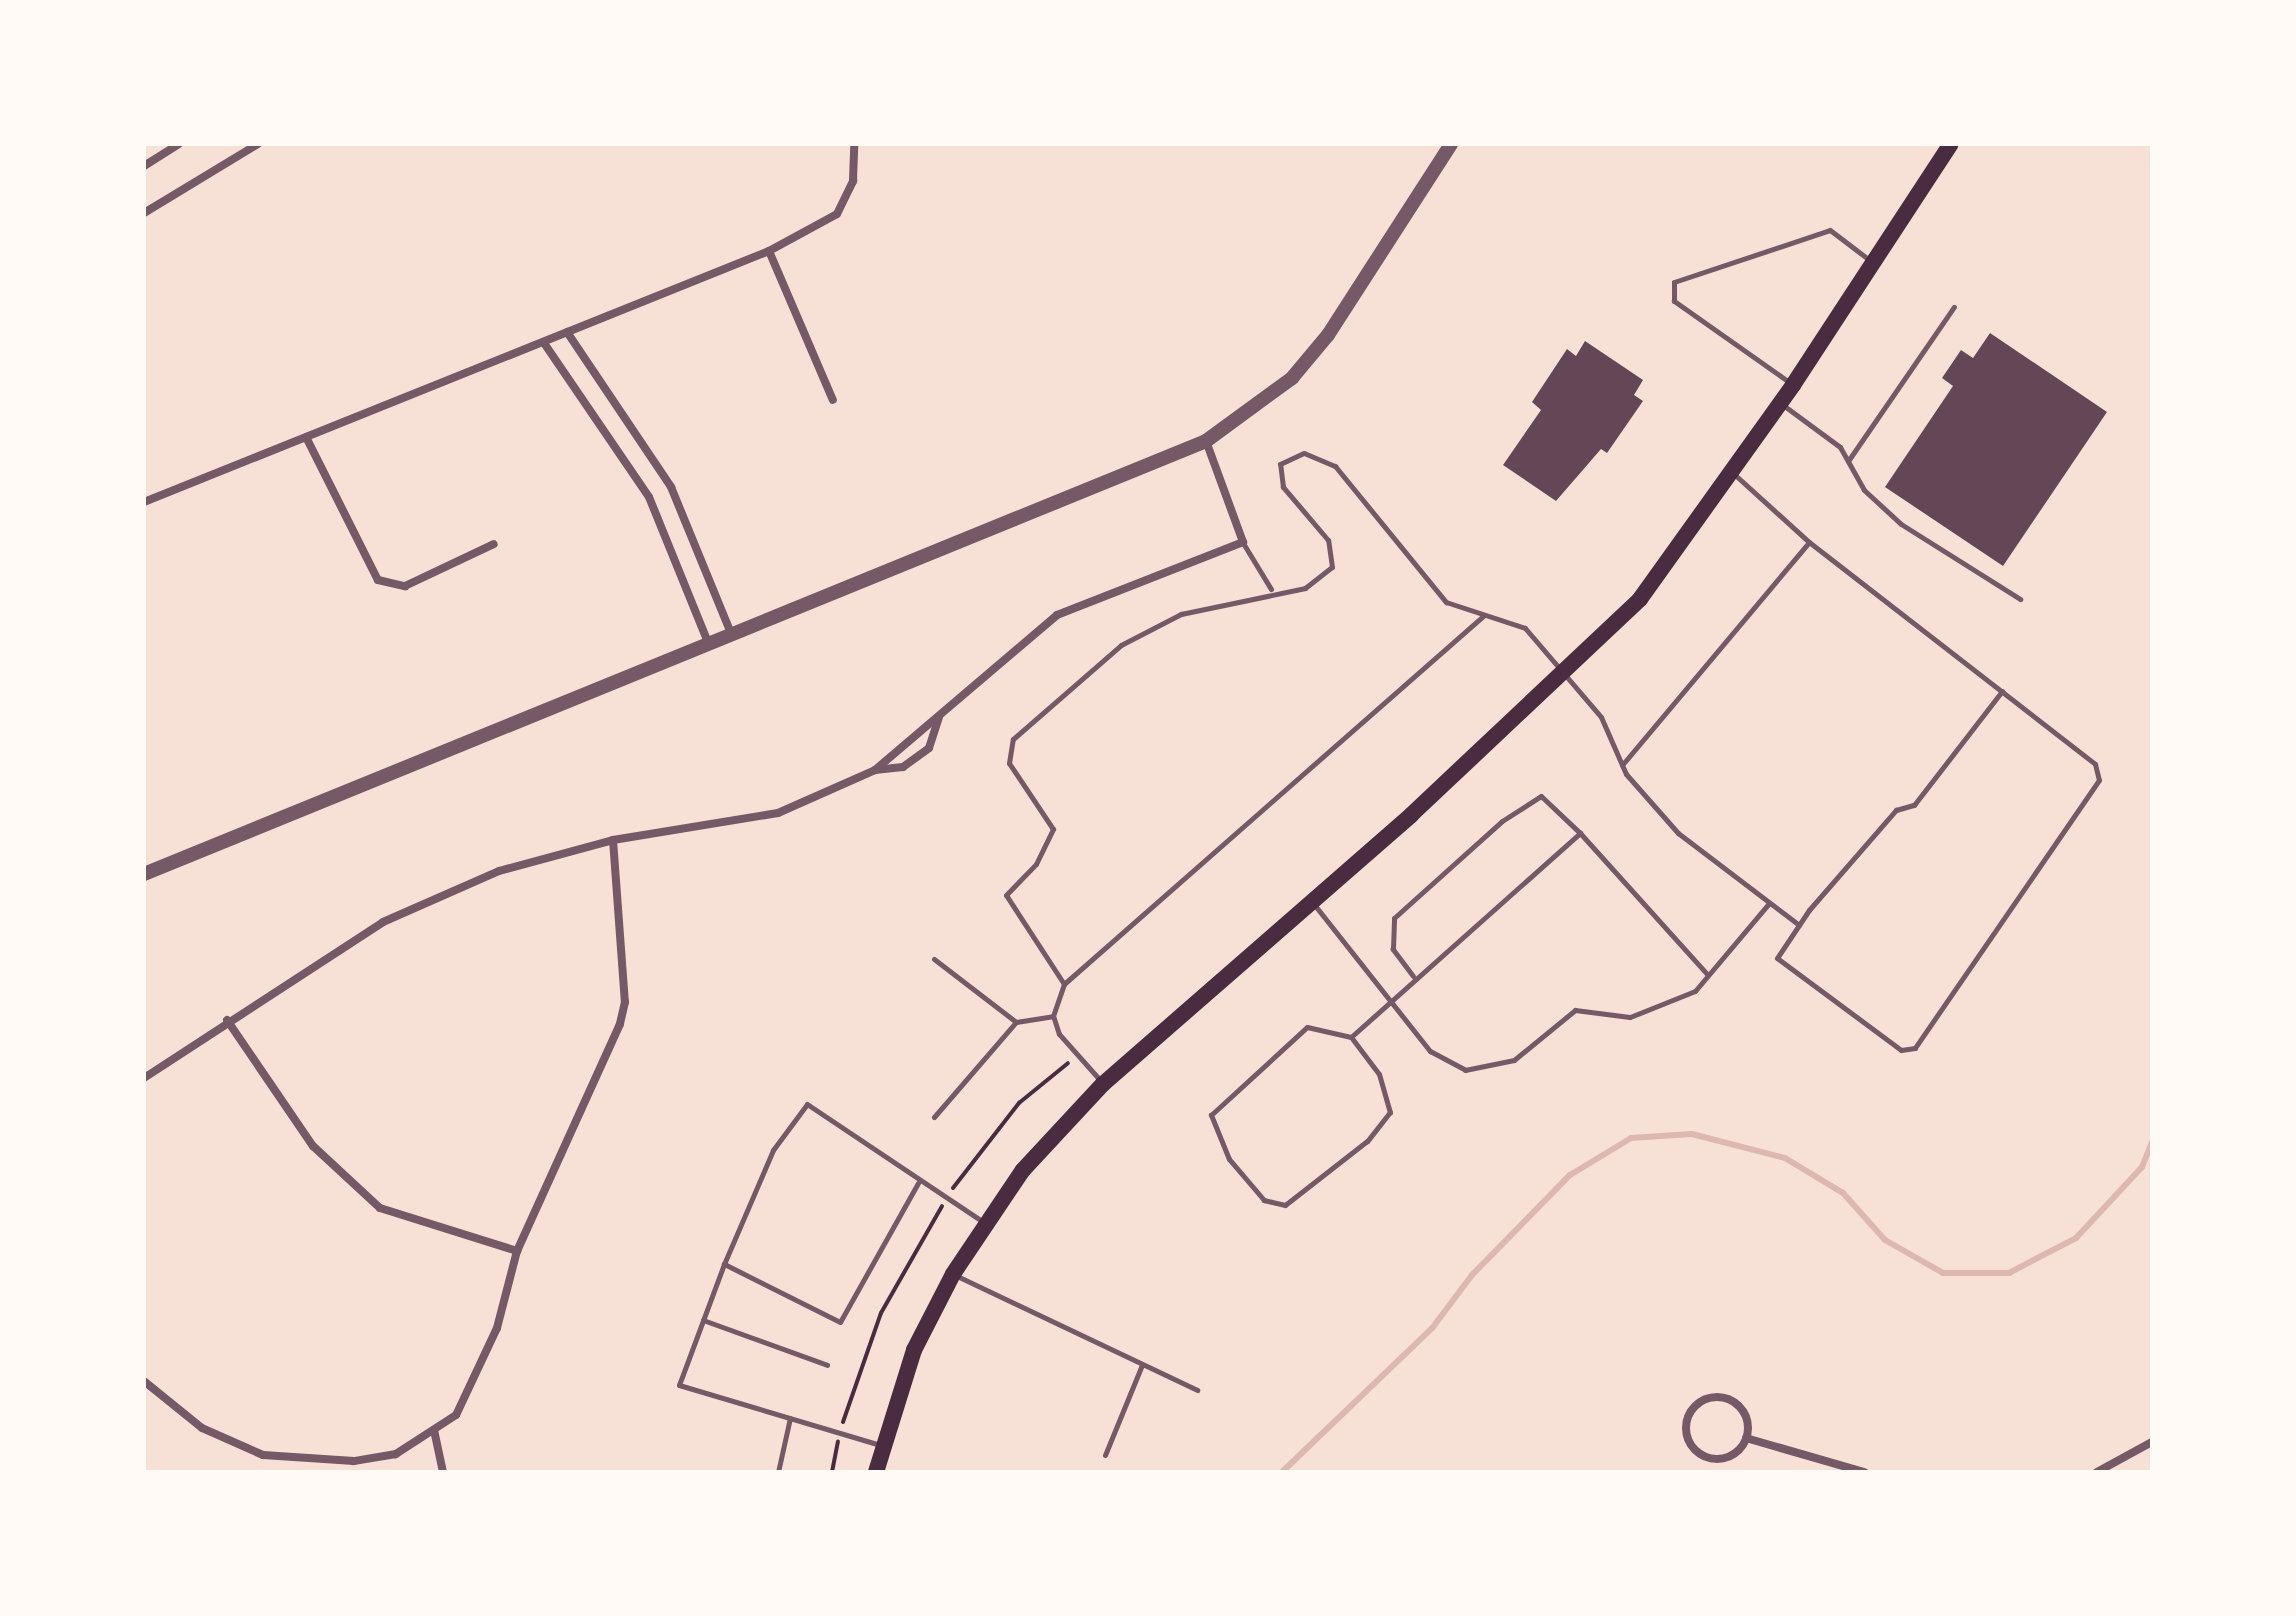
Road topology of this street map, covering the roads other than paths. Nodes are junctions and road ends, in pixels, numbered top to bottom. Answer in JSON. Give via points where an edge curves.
{"nodes":[{"id":1,"x":179,"y":144,"type":"edge"},
{"id":2,"x":258,"y":144,"type":"edge"},
{"id":3,"x":854,"y":144,"type":"edge"},
{"id":4,"x":1451,"y":144,"type":"edge"},
{"id":5,"x":1951,"y":144,"type":"edge"},
{"id":6,"x":144,"y":166,"type":"edge"},
{"id":7,"x":144,"y":213,"type":"edge"},
{"id":8,"x":769,"y":251,"type":"junction"},
{"id":9,"x":1875,"y":264,"type":"junction"},
{"id":10,"x":1954,"y":307,"type":"dead end"},
{"id":11,"x":567,"y":332,"type":"junction"},
{"id":12,"x":544,"y":343,"type":"junction"},
{"id":13,"x":1793,"y":385,"type":"junction"},
{"id":14,"x":833,"y":400,"type":"dead end"},
{"id":15,"x":1779,"y":402,"type":"junction"},
{"id":16,"x":306,"y":437,"type":"junction"},
{"id":17,"x":1206,"y":441,"type":"junction"},
{"id":18,"x":1848,"y":461,"type":"junction"},
{"id":19,"x":1732,"y":472,"type":"junction"},
{"id":20,"x":144,"y":502,"type":"edge"},
{"id":21,"x":1243,"y":542,"type":"junction"},
{"id":22,"x":1809,"y":542,"type":"junction"},
{"id":23,"x":494,"y":544,"type":"dead end"},
{"id":24,"x":1271,"y":589,"type":"junction"},
{"id":25,"x":2020,"y":599,"type":"dead end"},
{"id":26,"x":1483,"y":616,"type":"junction"},
{"id":27,"x":730,"y":631,"type":"junction"},
{"id":28,"x":707,"y":640,"type":"junction"},
{"id":29,"x":1563,"y":674,"type":"junction"},
{"id":30,"x":2002,"y":691,"type":"junction"},
{"id":31,"x":939,"y":718,"type":"junction"},
{"id":32,"x":1622,"y":765,"type":"junction"},
{"id":33,"x":875,"y":770,"type":"junction"},
{"id":34,"x":1580,"y":833,"type":"junction"},
{"id":35,"x":613,"y":840,"type":"junction"},
{"id":36,"x":144,"y":874,"type":"edge"},
{"id":37,"x":1312,"y":903,"type":"junction"},
{"id":38,"x":1769,"y":903,"type":"junction"},
{"id":39,"x":1799,"y":925,"type":"junction"},
{"id":40,"x":934,"y":959,"type":"dead end"},
{"id":41,"x":1708,"y":975,"type":"junction"},
{"id":42,"x":1413,"y":976,"type":"junction"},
{"id":43,"x":1064,"y":984,"type":"junction"},
{"id":44,"x":1386,"y":999,"type":"junction"},
{"id":45,"x":1053,"y":1016,"type":"junction"},
{"id":46,"x":227,"y":1020,"type":"junction"},
{"id":47,"x":1016,"y":1022,"type":"junction"},
{"id":48,"x":1351,"y":1037,"type":"junction"},
{"id":49,"x":144,"y":1078,"type":"edge"},
{"id":50,"x":1103,"y":1084,"type":"junction"},
{"id":51,"x":934,"y":1117,"type":"dead end"},
{"id":52,"x":918,"y":1183,"type":"junction"},
{"id":53,"x":984,"y":1223,"type":"junction"},
{"id":54,"x":517,"y":1251,"type":"junction"},
{"id":55,"x":724,"y":1264,"type":"junction"},
{"id":56,"x":953,"y":1274,"type":"junction"},
{"id":57,"x":703,"y":1320,"type":"junction"},
{"id":58,"x":827,"y":1365,"type":"dead end"},
{"id":59,"x":1142,"y":1365,"type":"junction"},
{"id":60,"x":144,"y":1381,"type":"edge"},
{"id":61,"x":1197,"y":1390,"type":"dead end"},
{"id":62,"x":790,"y":1418,"type":"junction"},
{"id":63,"x":434,"y":1430,"type":"junction"},
{"id":64,"x":1746,"y":1438,"type":"junction"},
{"id":65,"x":2152,"y":1442,"type":"edge"},
{"id":66,"x":881,"y":1446,"type":"junction"},
{"id":67,"x":1105,"y":1455,"type":"dead end"},
{"id":68,"x":354,"y":1461,"type":"junction"},
{"id":69,"x":358,"y":1472,"type":"edge"},
{"id":70,"x":443,"y":1472,"type":"edge"},
{"id":71,"x":778,"y":1472,"type":"edge"},
{"id":72,"x":876,"y":1472,"type":"edge"},
{"id":73,"x":1864,"y":1472,"type":"edge"},
{"id":74,"x":2097,"y":1472,"type":"edge"}],
"edges":[{"from":1,"to":6,"type":"street"},
{"from":2,"to":7,"type":"street"},
{"from":3,"to":8,"type":"street","via":[[853,181],[837,214]]},
{"from":4,"to":17,"type":"street","via":[[1328,335],[1292,378]]},
{"from":5,"to":9,"type":"main road"},
{"from":8,"to":11,"type":"street"},
{"from":8,"to":14,"type":"street"},
{"from":9,"to":13,"type":"main road"},
{"from":9,"to":13,"type":"lane","via":[[1830,230],[1674,282],[1674,301]]},
{"from":10,"to":18,"type":"lane"},
{"from":11,"to":12,"type":"street"},
{"from":11,"to":27,"type":"street","via":[[671,487]]},
{"from":12,"to":16,"type":"street"},
{"from":12,"to":28,"type":"street","via":[[649,497]]},
{"from":13,"to":15,"type":"main road"},
{"from":15,"to":18,"type":"lane"},
{"from":15,"to":19,"type":"main road"},
{"from":16,"to":20,"type":"street"},
{"from":16,"to":23,"type":"street","via":[[378,580],[405,586]]},
{"from":17,"to":21,"type":"street"},
{"from":17,"to":27,"type":"street"},
{"from":18,"to":25,"type":"lane","via":[[1864,490],[1901,524]]},
{"from":19,"to":22,"type":"lane"},
{"from":19,"to":29,"type":"main road","via":[[1640,599]]},
{"from":21,"to":24,"type":"lane"},
{"from":21,"to":31,"type":"street","via":[[1057,615]]},
{"from":22,"to":30,"type":"lane"},
{"from":22,"to":32,"type":"lane"},
{"from":24,"to":26,"type":"lane","via":[[1305,588],[1332,567],[1328,540],[1283,487],[1280,464],[1304,453],[1335,466],[1446,602]]},
{"from":24,"to":43,"type":"lane","via":[[1250,604],[1181,614],[1121,645],[1013,739],[1009,763],[1053,829],[1036,864],[1006,895]]},
{"from":26,"to":29,"type":"lane","via":[[1525,628]]},
{"from":26,"to":43,"type":"lane"},
{"from":27,"to":28,"type":"street"},
{"from":28,"to":36,"type":"street"},
{"from":29,"to":32,"type":"lane","via":[[1601,717]]},
{"from":29,"to":37,"type":"main road"},
{"from":30,"to":39,"type":"lane","via":[[1914,805],[1896,810]]},
{"from":30,"to":39,"type":"lane","via":[[2095,764],[2099,780],[1915,1048],[1901,1050],[1777,958]]},
{"from":31,"to":33,"type":"street","via":[[918,728]]},
{"from":31,"to":33,"type":"street","via":[[929,748],[903,767]]},
{"from":32,"to":38,"type":"lane","via":[[1678,833]]},
{"from":33,"to":35,"type":"street","via":[[778,813]]},
{"from":34,"to":41,"type":"lane"},
{"from":34,"to":42,"type":"lane"},
{"from":34,"to":42,"type":"lane","via":[[1541,796],[1502,821],[1394,918],[1393,949]]},
{"from":35,"to":46,"type":"street","via":[[499,871],[383,922]]},
{"from":35,"to":54,"type":"street","via":[[625,1002],[620,1024]]},
{"from":37,"to":44,"type":"lane"},
{"from":37,"to":50,"type":"main road"},
{"from":38,"to":39,"type":"lane"},
{"from":38,"to":41,"type":"lane"},
{"from":40,"to":47,"type":"lane"},
{"from":41,"to":44,"type":"lane","via":[[1695,991],[1630,1017],[1575,1010],[1514,1060],[1465,1070],[1430,1051]]},
{"from":42,"to":44,"type":"lane"},
{"from":43,"to":45,"type":"lane"},
{"from":44,"to":48,"type":"lane"},
{"from":45,"to":47,"type":"lane"},
{"from":45,"to":50,"type":"lane","via":[[1076,1056]]},
{"from":46,"to":49,"type":"street"},
{"from":46,"to":54,"type":"street","via":[[313,1146],[380,1208]]},
{"from":47,"to":51,"type":"lane"},
{"from":48,"to":48,"type":"lane","via":[[1307,1027],[1211,1115],[1229,1159],[1264,1200],[1285,1205],[1367,1141],[1390,1112],[1379,1074]]},
{"from":50,"to":53,"type":"main road"},
{"from":52,"to":53,"type":"lane"},
{"from":52,"to":55,"type":"lane","via":[[840,1322]]},
{"from":52,"to":55,"type":"lane","via":[[880,1149],[807,1104],[773,1150]]},
{"from":53,"to":56,"type":"main road"},
{"from":54,"to":63,"type":"street","via":[[497,1328],[456,1415]]},
{"from":55,"to":57,"type":"lane"},
{"from":56,"to":59,"type":"lane"},
{"from":56,"to":66,"type":"main road","via":[[914,1350]]},
{"from":57,"to":58,"type":"lane"},
{"from":57,"to":62,"type":"lane","via":[[679,1385]]},
{"from":59,"to":61,"type":"lane"},
{"from":59,"to":67,"type":"lane"},
{"from":60,"to":68,"type":"street","via":[[202,1428],[263,1455]]},
{"from":62,"to":66,"type":"lane"},
{"from":62,"to":71,"type":"lane"},
{"from":63,"to":68,"type":"street","via":[[396,1454]]},
{"from":63,"to":70,"type":"street"},
{"from":64,"to":64,"type":"street","via":[[1744,1412],[1728,1399],[1698,1403],[1687,1419],[1687,1439],[1710,1459],[1730,1456]]},
{"from":64,"to":73,"type":"street"},
{"from":65,"to":74,"type":"street"},
{"from":66,"to":72,"type":"main road"},
{"from":68,"to":69,"type":"street"}]}
